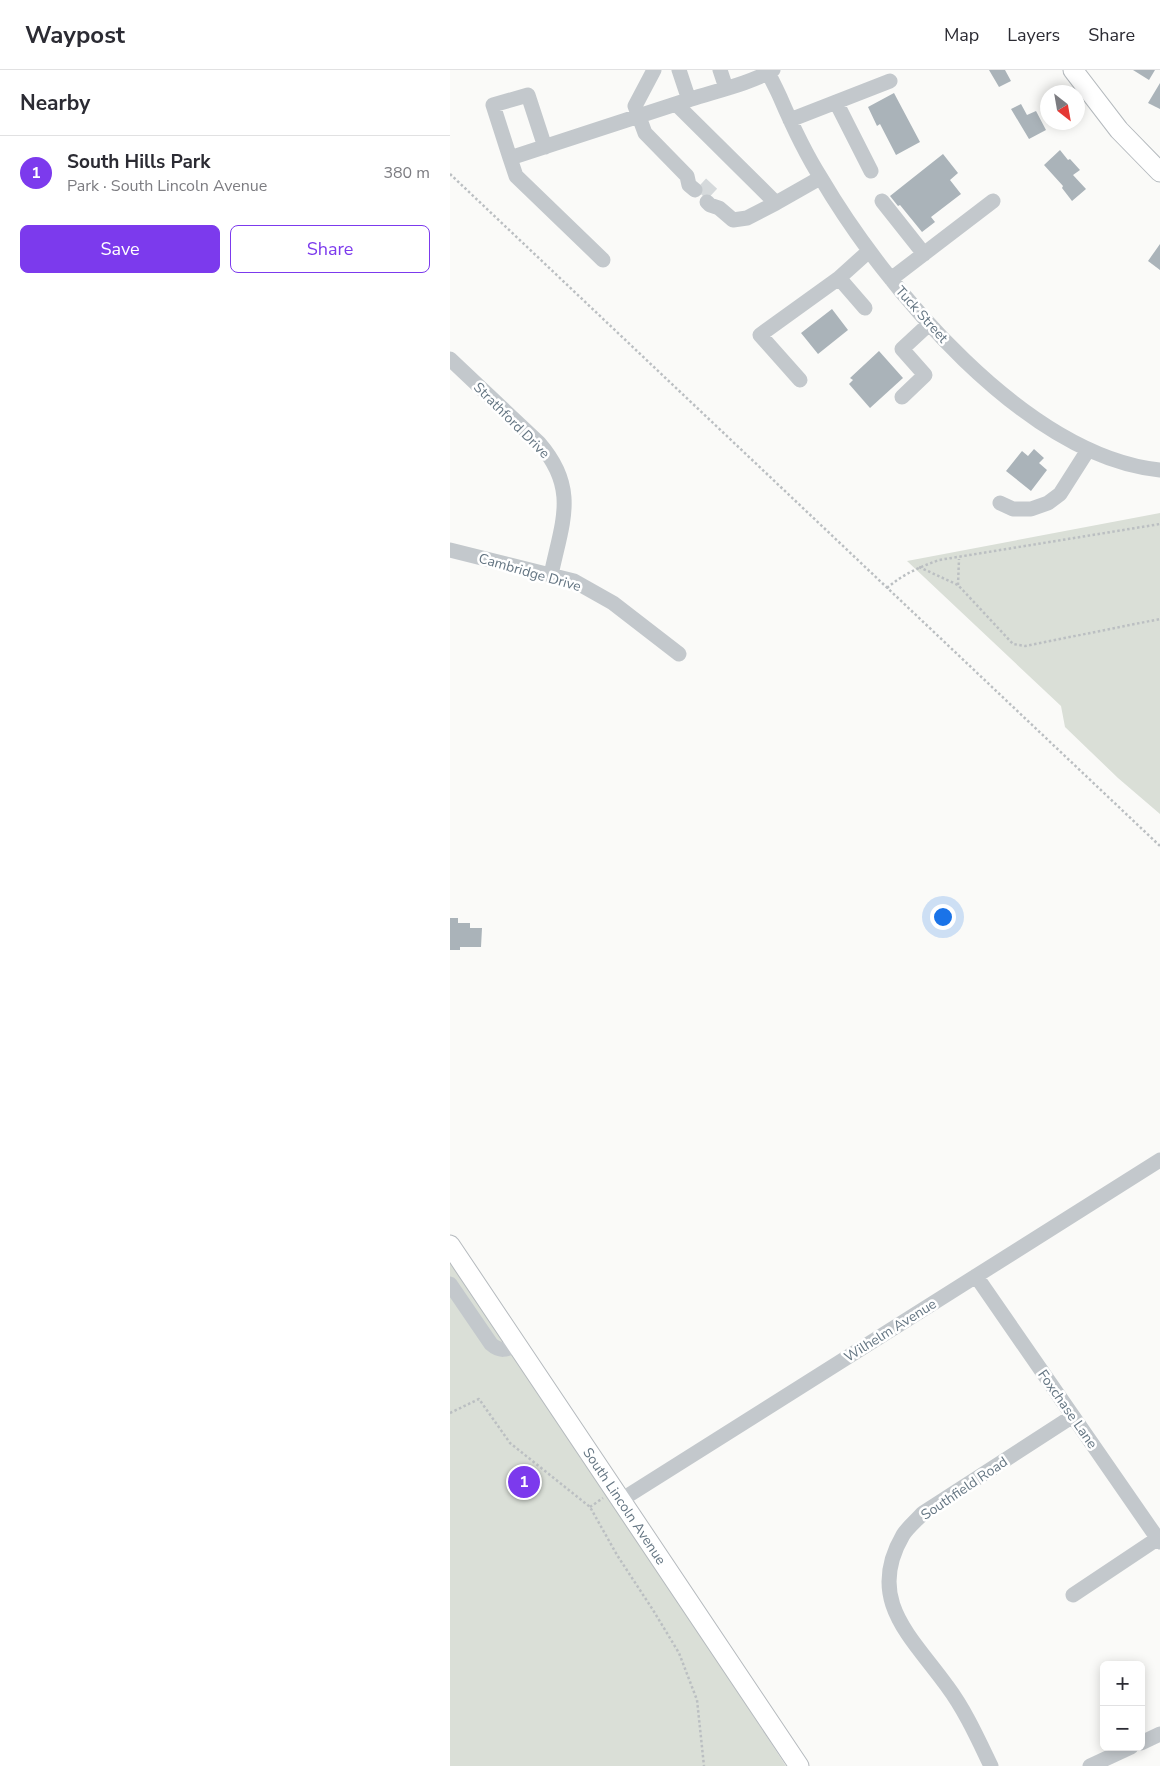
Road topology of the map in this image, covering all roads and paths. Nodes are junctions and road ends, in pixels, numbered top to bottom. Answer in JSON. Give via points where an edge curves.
{"nodes":[{"id":1,"x":654,"y":70,"type":"edge"},
{"id":2,"x":679,"y":70,"type":"edge"},
{"id":3,"x":720,"y":70,"type":"edge"},
{"id":4,"x":1073,"y":70,"type":"edge"},
{"id":5,"x":770,"y":71,"type":"edge"},
{"id":6,"x":890,"y":81,"type":"dead end"},
{"id":7,"x":726,"y":88,"type":"junction"},
{"id":8,"x":683,"y":102,"type":"junction"},
{"id":9,"x":836,"y":102,"type":"junction"},
{"id":10,"x":638,"y":116,"type":"junction"},
{"id":11,"x":790,"y":120,"type":"junction"},
{"id":12,"x":545,"y":147,"type":"junction"},
{"id":13,"x":510,"y":158,"type":"junction"},
{"id":14,"x":871,"y":171,"type":"dead end"},
{"id":15,"x":1160,"y":172,"type":"edge"},
{"id":16,"x":450,"y":174,"type":"edge"},
{"id":17,"x":820,"y":178,"type":"junction"},
{"id":18,"x":698,"y":187,"type":"tunnel mouth"},
{"id":19,"x":882,"y":201,"type":"dead end"},
{"id":20,"x":992,"y":201,"type":"dead end"},
{"id":21,"x":713,"y":202,"type":"tunnel mouth"},
{"id":22,"x":776,"y":203,"type":"junction"},
{"id":23,"x":869,"y":251,"type":"junction"},
{"id":24,"x":924,"y":254,"type":"junction"},
{"id":25,"x":603,"y":260,"type":"dead end"},
{"id":26,"x":839,"y":278,"type":"junction"},
{"id":27,"x":890,"y":279,"type":"junction"},
{"id":28,"x":865,"y":308,"type":"dead end"},
{"id":29,"x":929,"y":324,"type":"junction"},
{"id":30,"x":450,"y":360,"type":"edge"},
{"id":31,"x":800,"y":380,"type":"dead end"},
{"id":32,"x":902,"y":397,"type":"dead end"},
{"id":33,"x":1088,"y":450,"type":"junction"},
{"id":34,"x":1160,"y":470,"type":"edge"},
{"id":35,"x":1000,"y":503,"type":"dead end"},
{"id":36,"x":1160,"y":524,"type":"edge"},
{"id":37,"x":450,"y":550,"type":"edge"},
{"id":38,"x":959,"y":558,"type":"junction"},
{"id":39,"x":918,"y":567,"type":"junction"},
{"id":40,"x":551,"y":575,"type":"junction"},
{"id":41,"x":958,"y":585,"type":"junction"},
{"id":42,"x":887,"y":588,"type":"junction"},
{"id":43,"x":1160,"y":619,"type":"edge"},
{"id":44,"x":679,"y":654,"type":"dead end"},
{"id":45,"x":1160,"y":846,"type":"edge"},
{"id":46,"x":1159,"y":1162,"type":"edge"},
{"id":47,"x":450,"y":1245,"type":"edge"},
{"id":48,"x":976,"y":1276,"type":"junction"},
{"id":49,"x":450,"y":1284,"type":"edge"},
{"id":50,"x":517,"y":1346,"type":"junction"},
{"id":51,"x":450,"y":1413,"type":"edge"},
{"id":52,"x":1073,"y":1416,"type":"junction"},
{"id":53,"x":621,"y":1500,"type":"junction"},
{"id":54,"x":1159,"y":1541,"type":"edge"},
{"id":55,"x":1073,"y":1595,"type":"dead end"},
{"id":56,"x":1160,"y":1734,"type":"edge"},
{"id":57,"x":1145,"y":1741,"type":"edge"},
{"id":58,"x":1122,"y":1751,"type":"edge"},
{"id":59,"x":704,"y":1766,"type":"edge"},
{"id":60,"x":800,"y":1766,"type":"edge"},
{"id":61,"x":991,"y":1766,"type":"edge"},
{"id":62,"x":1090,"y":1766,"type":"edge"}],
"edges":[{"from":1,"to":10,"type":"street","via":[[635,106]]},
{"from":2,"to":8,"type":"street"},
{"from":3,"to":7,"type":"street"},
{"from":4,"to":15,"type":"main road","via":[[1119,130]]},
{"from":5,"to":7,"type":"street"},
{"from":5,"to":11,"type":"street","name":"Tuck Street"},
{"from":6,"to":9,"type":"street"},
{"from":7,"to":8,"type":"street"},
{"from":8,"to":10,"type":"street"},
{"from":8,"to":22,"type":"street"},
{"from":9,"to":11,"type":"street"},
{"from":9,"to":14,"type":"street"},
{"from":10,"to":12,"type":"street"},
{"from":10,"to":18,"type":"street","via":[[645,133],[687,176],[690,185]]},
{"from":11,"to":17,"type":"street","name":"Tuck Street"},
{"from":12,"to":13,"type":"street"},
{"from":12,"to":13,"type":"street","via":[[528,94],[493,105]]},
{"from":13,"to":25,"type":"street","via":[[516,176]]},
{"from":16,"to":42,"type":"path"},
{"from":17,"to":22,"type":"street"},
{"from":17,"to":23,"type":"street","name":"Tuck Street"},
{"from":19,"to":24,"type":"street"},
{"from":20,"to":24,"type":"street"},
{"from":21,"to":22,"type":"street","via":[[733,220],[748,218]]},
{"from":23,"to":26,"type":"street"},
{"from":23,"to":27,"type":"street","name":"Tuck Street"},
{"from":24,"to":27,"type":"street"},
{"from":26,"to":28,"type":"street"},
{"from":26,"to":31,"type":"street","via":[[760,335]]},
{"from":27,"to":29,"type":"street","name":"Tuck Street"},
{"from":29,"to":32,"type":"street","via":[[902,349],[925,375]]},
{"from":29,"to":33,"type":"street","name":"Tuck Street","via":[[1009,398],[1048,428]]},
{"from":30,"to":40,"type":"street","name":"Strathford Drive","via":[[539,443],[557,468],[565,509]]},
{"from":33,"to":34,"type":"street","name":"Tuck Street","via":[[1133,466]]},
{"from":33,"to":35,"type":"street","via":[[1060,494],[1048,503],[1031,509],[1013,509]]},
{"from":36,"to":38,"type":"path"},
{"from":37,"to":40,"type":"street","name":"Cambridge Drive"},
{"from":38,"to":39,"type":"path"},
{"from":38,"to":41,"type":"path"},
{"from":39,"to":41,"type":"path"},
{"from":39,"to":42,"type":"path"},
{"from":40,"to":44,"type":"street","name":"Cambridge Drive","via":[[574,581],[613,603]]},
{"from":41,"to":43,"type":"path","via":[[1013,644],[1025,646]]},
{"from":42,"to":45,"type":"path"},
{"from":46,"to":48,"type":"street","name":"Wilhelm Avenue"},
{"from":47,"to":50,"type":"main road","name":"South Lincoln Avenue"},
{"from":48,"to":52,"type":"street","name":"Foxchase Lane"},
{"from":48,"to":53,"type":"street","name":"Wilhelm Avenue"},
{"from":49,"to":50,"type":"street","via":[[491,1344],[498,1350]]},
{"from":50,"to":53,"type":"main road","name":"South Lincoln Avenue"},
{"from":51,"to":59,"type":"path","via":[[479,1399],[510,1443],[590,1507],[679,1653],[697,1700]]},
{"from":52,"to":54,"type":"street","name":"Foxchase Lane"},
{"from":52,"to":61,"type":"street","name":"Southfield Road","via":[[923,1513],[903,1534],[891,1562],[889,1592],[900,1624],[948,1688]]},
{"from":53,"to":60,"type":"main road","name":"South Lincoln Avenue"},
{"from":54,"to":55,"type":"street"},
{"from":56,"to":57,"type":"street"},
{"from":58,"to":62,"type":"street"}]}
